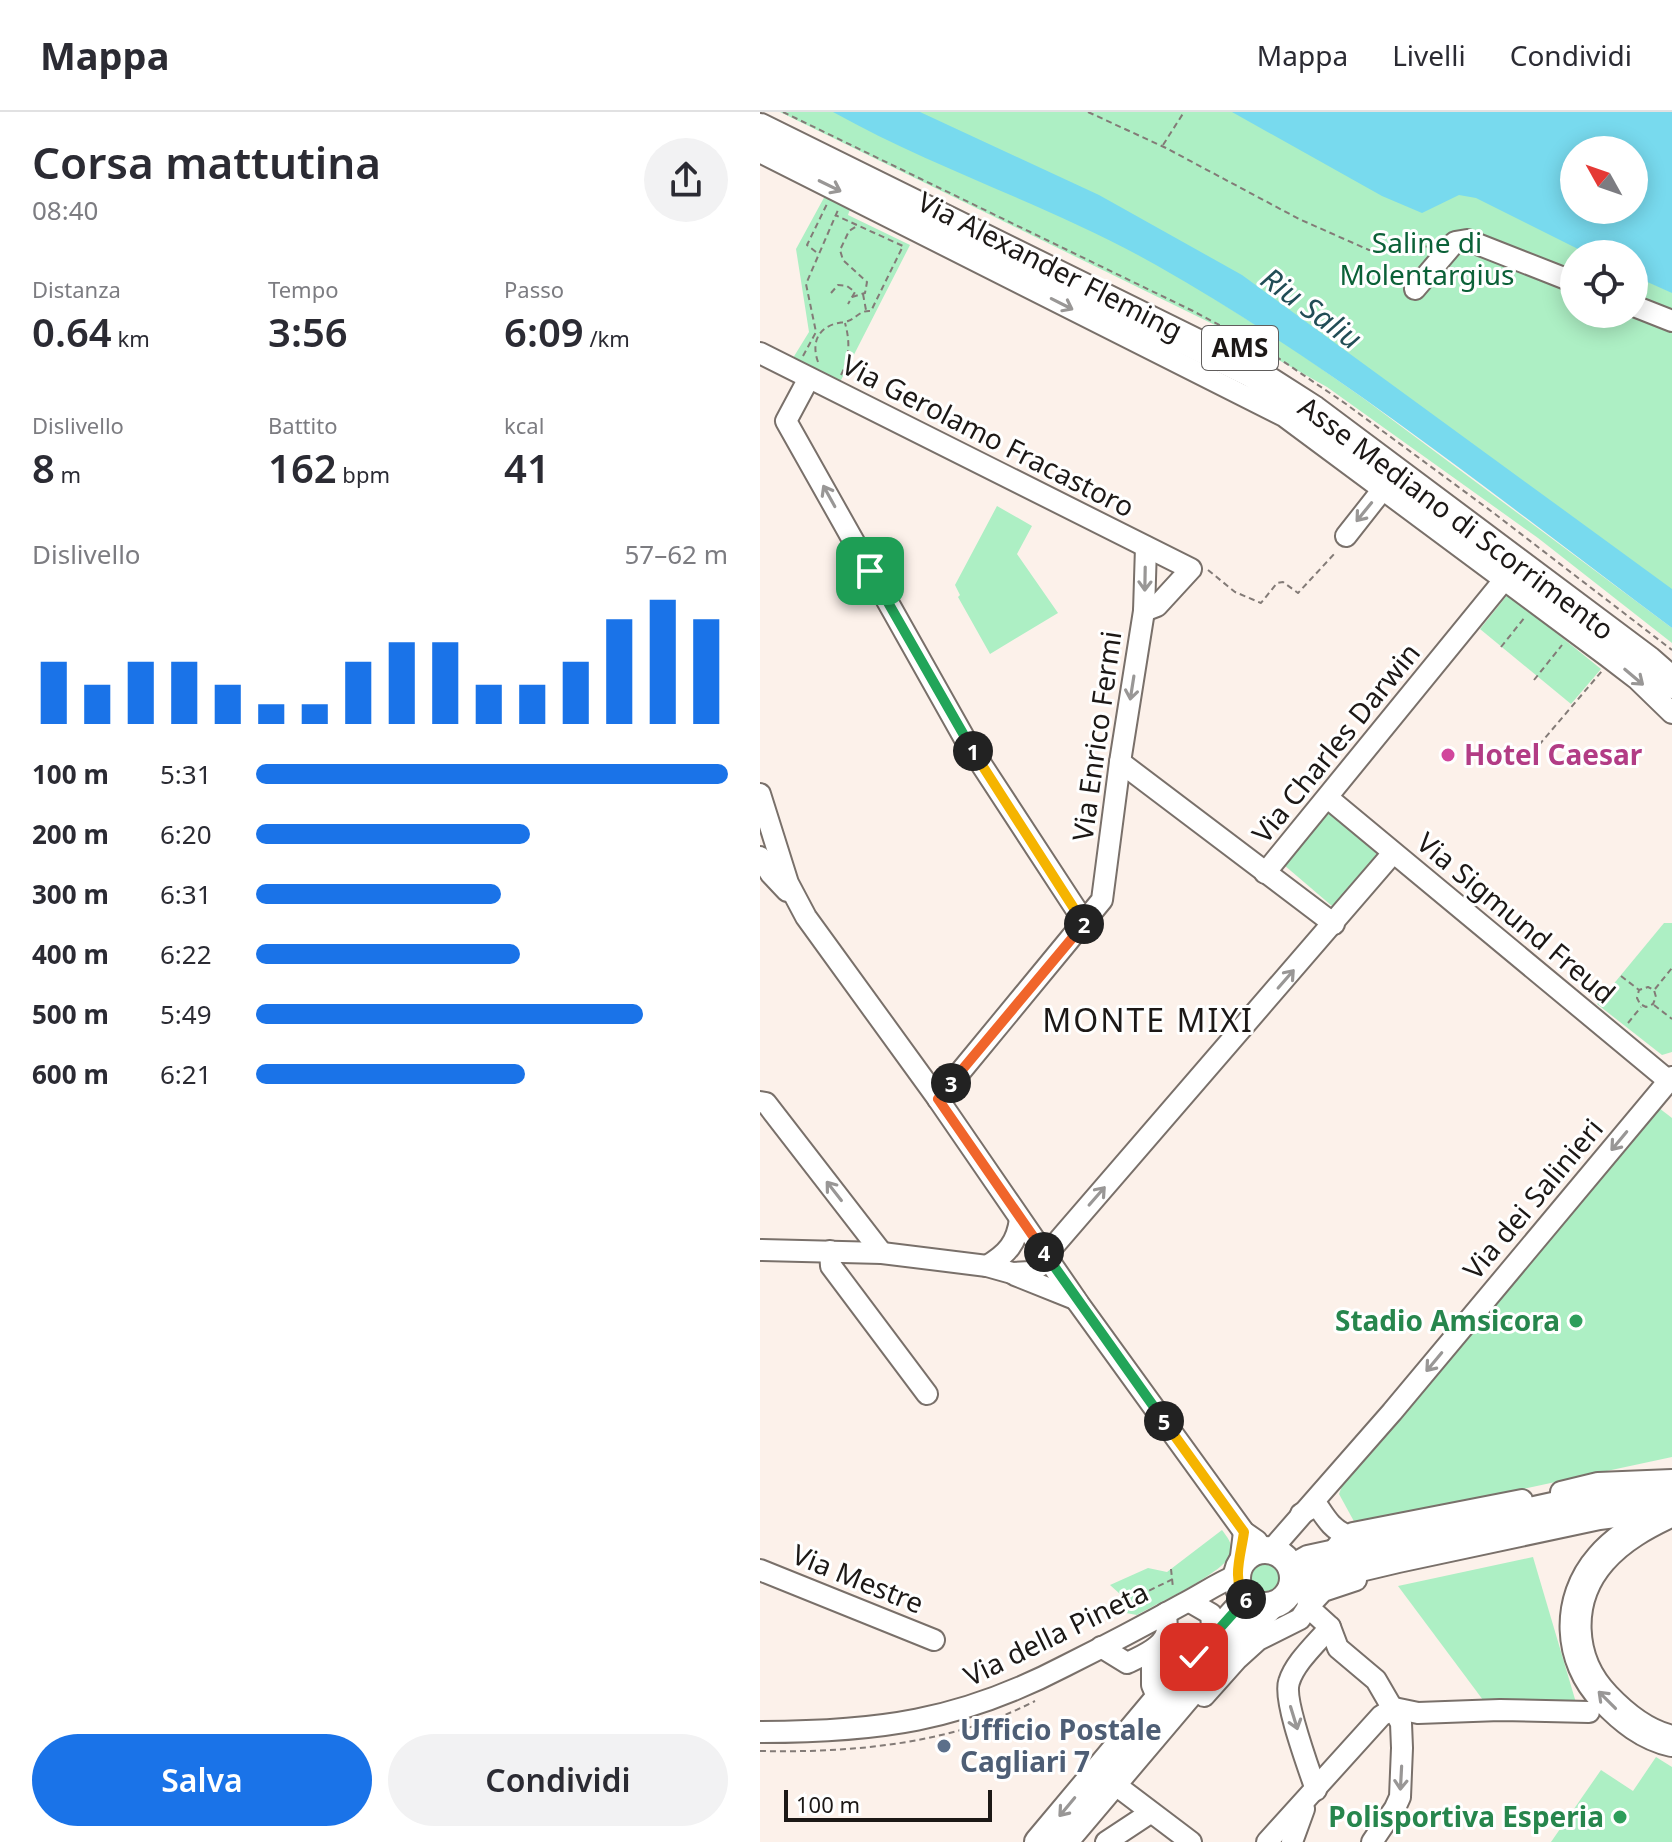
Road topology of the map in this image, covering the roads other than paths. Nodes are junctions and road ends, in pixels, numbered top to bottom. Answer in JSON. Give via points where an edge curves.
{"nodes":[{"id":1,"x":762,"y":112,"type":"edge"},
{"id":2,"x":760,"y":129,"type":"edge"},
{"id":3,"x":760,"y":152,"type":"edge"},
{"id":4,"x":1560,"y":277,"type":"edge"},
{"id":5,"x":1415,"y":289,"type":"dead end"},
{"id":6,"x":1648,"y":312,"type":"edge"},
{"id":7,"x":1672,"y":321,"type":"edge"},
{"id":8,"x":760,"y":353,"type":"edge"},
{"id":9,"x":815,"y":381,"type":"junction"},
{"id":10,"x":1383,"y":489,"type":"junction"},
{"id":11,"x":1343,"y":542,"type":"road end"},
{"id":12,"x":1146,"y":547,"type":"junction"},
{"id":13,"x":1191,"y":569,"type":"joint"},
{"id":14,"x":1504,"y":580,"type":"junction"},
{"id":15,"x":1144,"y":611,"type":"junction"},
{"id":16,"x":1672,"y":659,"type":"edge"},
{"id":17,"x":1672,"y":683,"type":"edge"},
{"id":18,"x":1672,"y":713,"type":"edge"},
{"id":19,"x":1120,"y":762,"type":"junction"},
{"id":20,"x":760,"y":794,"type":"edge"},
{"id":21,"x":1328,"y":798,"type":"junction"},
{"id":22,"x":765,"y":850,"type":"edge"},
{"id":23,"x":1393,"y":853,"type":"junction"},
{"id":24,"x":1265,"y":873,"type":"junction"},
{"id":25,"x":1085,"y":923,"type":"junction"},
{"id":26,"x":1334,"y":924,"type":"junction"},
{"id":27,"x":1670,"y":1079,"type":"edge"},
{"id":28,"x":938,"y":1099,"type":"junction"},
{"id":29,"x":760,"y":1102,"type":"edge"},
{"id":30,"x":1020,"y":1219,"type":"junction"},
{"id":31,"x":760,"y":1250,"type":"edge"},
{"id":32,"x":830,"y":1251,"type":"junction"},
{"id":33,"x":882,"y":1253,"type":"junction"},
{"id":34,"x":1046,"y":1255,"type":"junction"},
{"id":35,"x":999,"y":1266,"type":"junction"},
{"id":36,"x":1076,"y":1299,"type":"junction"},
{"id":37,"x":927,"y":1394,"type":"dead end"},
{"id":38,"x":1672,"y":1480,"type":"edge"},
{"id":39,"x":1672,"y":1491,"type":"edge"},
{"id":40,"x":1301,"y":1514,"type":"junction"},
{"id":41,"x":1667,"y":1515,"type":"edge"},
{"id":42,"x":1340,"y":1545,"type":"junction"},
{"id":43,"x":1256,"y":1564,"type":"junction"},
{"id":44,"x":760,"y":1570,"type":"edge"},
{"id":45,"x":1299,"y":1588,"type":"junction"},
{"id":46,"x":1179,"y":1603,"type":"junction"},
{"id":47,"x":1330,"y":1627,"type":"junction"},
{"id":48,"x":934,"y":1640,"type":"dead end"},
{"id":49,"x":1198,"y":1652,"type":"junction"},
{"id":50,"x":1394,"y":1708,"type":"junction"},
{"id":51,"x":1589,"y":1712,"type":"dead end"},
{"id":52,"x":760,"y":1732,"type":"edge"},
{"id":53,"x":1672,"y":1741,"type":"edge"},
{"id":54,"x":1118,"y":1787,"type":"junction"},
{"id":55,"x":1312,"y":1794,"type":"junction"},
{"id":56,"x":1150,"y":1813,"type":"junction"},
{"id":57,"x":1038,"y":1842,"type":"edge"},
{"id":58,"x":1064,"y":1842,"type":"edge"},
{"id":59,"x":1079,"y":1842,"type":"edge"},
{"id":60,"x":1106,"y":1842,"type":"edge"},
{"id":61,"x":1191,"y":1842,"type":"edge"},
{"id":62,"x":1267,"y":1842,"type":"edge"},
{"id":63,"x":1292,"y":1842,"type":"edge"},
{"id":64,"x":1372,"y":1842,"type":"edge"}],
"edges":[{"from":1,"to":16,"type":"highway","name":"Asse Mediano di Scorrimento","number":"AMS","via":[[1265,362],[1333,405]]},
{"from":2,"to":17,"type":"highway","name":"Asse Mediano di Scorrimento","number":"AMS","via":[[1286,391]]},
{"from":3,"to":10,"type":"street","name":"Via Alexander Fleming","one_way":true,"via":[[1284,416]]},
{"from":4,"to":5,"type":"street","via":[[1467,240],[1455,242]]},
{"from":6,"to":7,"type":"street"},
{"from":8,"to":9,"type":"street","name":"Via Gerolamo Fracastoro"},
{"from":9,"to":12,"type":"street","name":"Via Gerolamo Fracastoro"},
{"from":25,"to":9,"type":"street","one_way":true,"via":[[966,741],[786,421]]},
{"from":10,"to":11,"type":"street","one_way":true},
{"from":10,"to":14,"type":"street","name":"Via Alexander Fleming"},
{"from":12,"to":13,"type":"street","name":"Via Gerolamo Fracastoro"},
{"from":12,"to":15,"type":"street","name":"Via Enrico Fermi","one_way":true},
{"from":13,"to":15,"type":"street","name":"Via Enrico Fermi","via":[[1157,606]]},
{"from":14,"to":18,"type":"street","name":"Via Alexander Fleming","one_way":true,"via":[[1637,679]]},
{"from":14,"to":21,"type":"street","name":"Via Charles Darwin"},
{"from":15,"to":19,"type":"street","name":"Via Enrico Fermi","one_way":true},
{"from":19,"to":24,"type":"street","name":"Via Charles Darwin"},
{"from":19,"to":25,"type":"street","name":"Via Enrico Fermi","via":[[1102,900]]},
{"from":20,"to":22,"type":"street"},
{"from":21,"to":23,"type":"street","name":"Via Sigmund Freud"},
{"from":21,"to":24,"type":"street","name":"Via Charles Darwin"},
{"from":22,"to":28,"type":"street","via":[[771,874],[799,904]]},
{"from":23,"to":26,"type":"street"},
{"from":23,"to":27,"type":"street","name":"Via Sigmund Freud"},
{"from":24,"to":26,"type":"street"},
{"from":25,"to":28,"type":"street","name":"Via Enrico Fermi"},
{"from":34,"to":26,"type":"street","one_way":true},
{"from":27,"to":40,"type":"street","name":"Via dei Salinieri","one_way":true},
{"from":28,"to":30,"type":"street"},
{"from":33,"to":29,"type":"street","one_way":true,"via":[[766,1103]]},
{"from":30,"to":34,"type":"street"},
{"from":30,"to":35,"type":"street","via":[[1018,1235]]},
{"from":31,"to":32,"type":"street"},
{"from":32,"to":33,"type":"street"},
{"from":32,"to":37,"type":"street","via":[[831,1266]]},
{"from":33,"to":35,"type":"street"},
{"from":34,"to":35,"type":"street","via":[[1030,1272]]},
{"from":34,"to":36,"type":"street"},
{"from":35,"to":36,"type":"street"},
{"from":36,"to":43,"type":"street"},
{"from":38,"to":42,"type":"street","via":[[1598,1483]]},
{"from":39,"to":42,"type":"main road","via":[[1585,1499]]},
{"from":40,"to":42,"type":"street","via":[[1317,1505],[1338,1531]]},
{"from":40,"to":43,"type":"street","name":"Via dei Salinieri"},
{"from":41,"to":45,"type":"main road","via":[[1599,1516],[1322,1577]]},
{"from":53,"to":41,"type":"highway","one_way":true,"via":[[1632,1723],[1597,1690],[1574,1637],[1576,1608],[1600,1560],[1622,1539]]},
{"from":42,"to":45,"type":"main road","via":[[1308,1559]]},
{"from":43,"to":45,"type":"main road","via":[[1287,1596]]},
{"from":43,"to":45,"type":"main road","via":[[1283,1555]]},
{"from":43,"to":46,"type":"street","name":"Via della Pineta","via":[[1218,1593]]},
{"from":43,"to":49,"type":"main road"},
{"from":43,"to":54,"type":"main road","via":[[1218,1660]]},
{"from":44,"to":48,"type":"street","name":"Via Mestre"},
{"from":45,"to":47,"type":"street"},
{"from":45,"to":54,"type":"street","via":[[1300,1619],[1258,1640],[1237,1659]]},
{"from":46,"to":49,"type":"street","name":"Via della Pineta","via":[[1211,1614],[1212,1627]]},
{"from":46,"to":52,"type":"street","name":"Via della Pineta","via":[[1061,1669],[986,1702],[924,1720],[870,1728]]},
{"from":47,"to":50,"type":"street","via":[[1338,1648],[1376,1680]]},
{"from":47,"to":55,"type":"street","one_way":true,"via":[[1288,1683]]},
{"from":49,"to":57,"type":"main road","one_way":true},
{"from":50,"to":51,"type":"street","via":[[1418,1713]]},
{"from":50,"to":55,"type":"street"},
{"from":50,"to":64,"type":"street","one_way":true,"via":[[1402,1735],[1400,1797]]},
{"from":54,"to":56,"type":"street"},
{"from":54,"to":58,"type":"main road"},
{"from":54,"to":59,"type":"street"},
{"from":55,"to":62,"type":"street"},
{"from":55,"to":63,"type":"street"},
{"from":56,"to":60,"type":"street"},
{"from":56,"to":61,"type":"street"}]}
